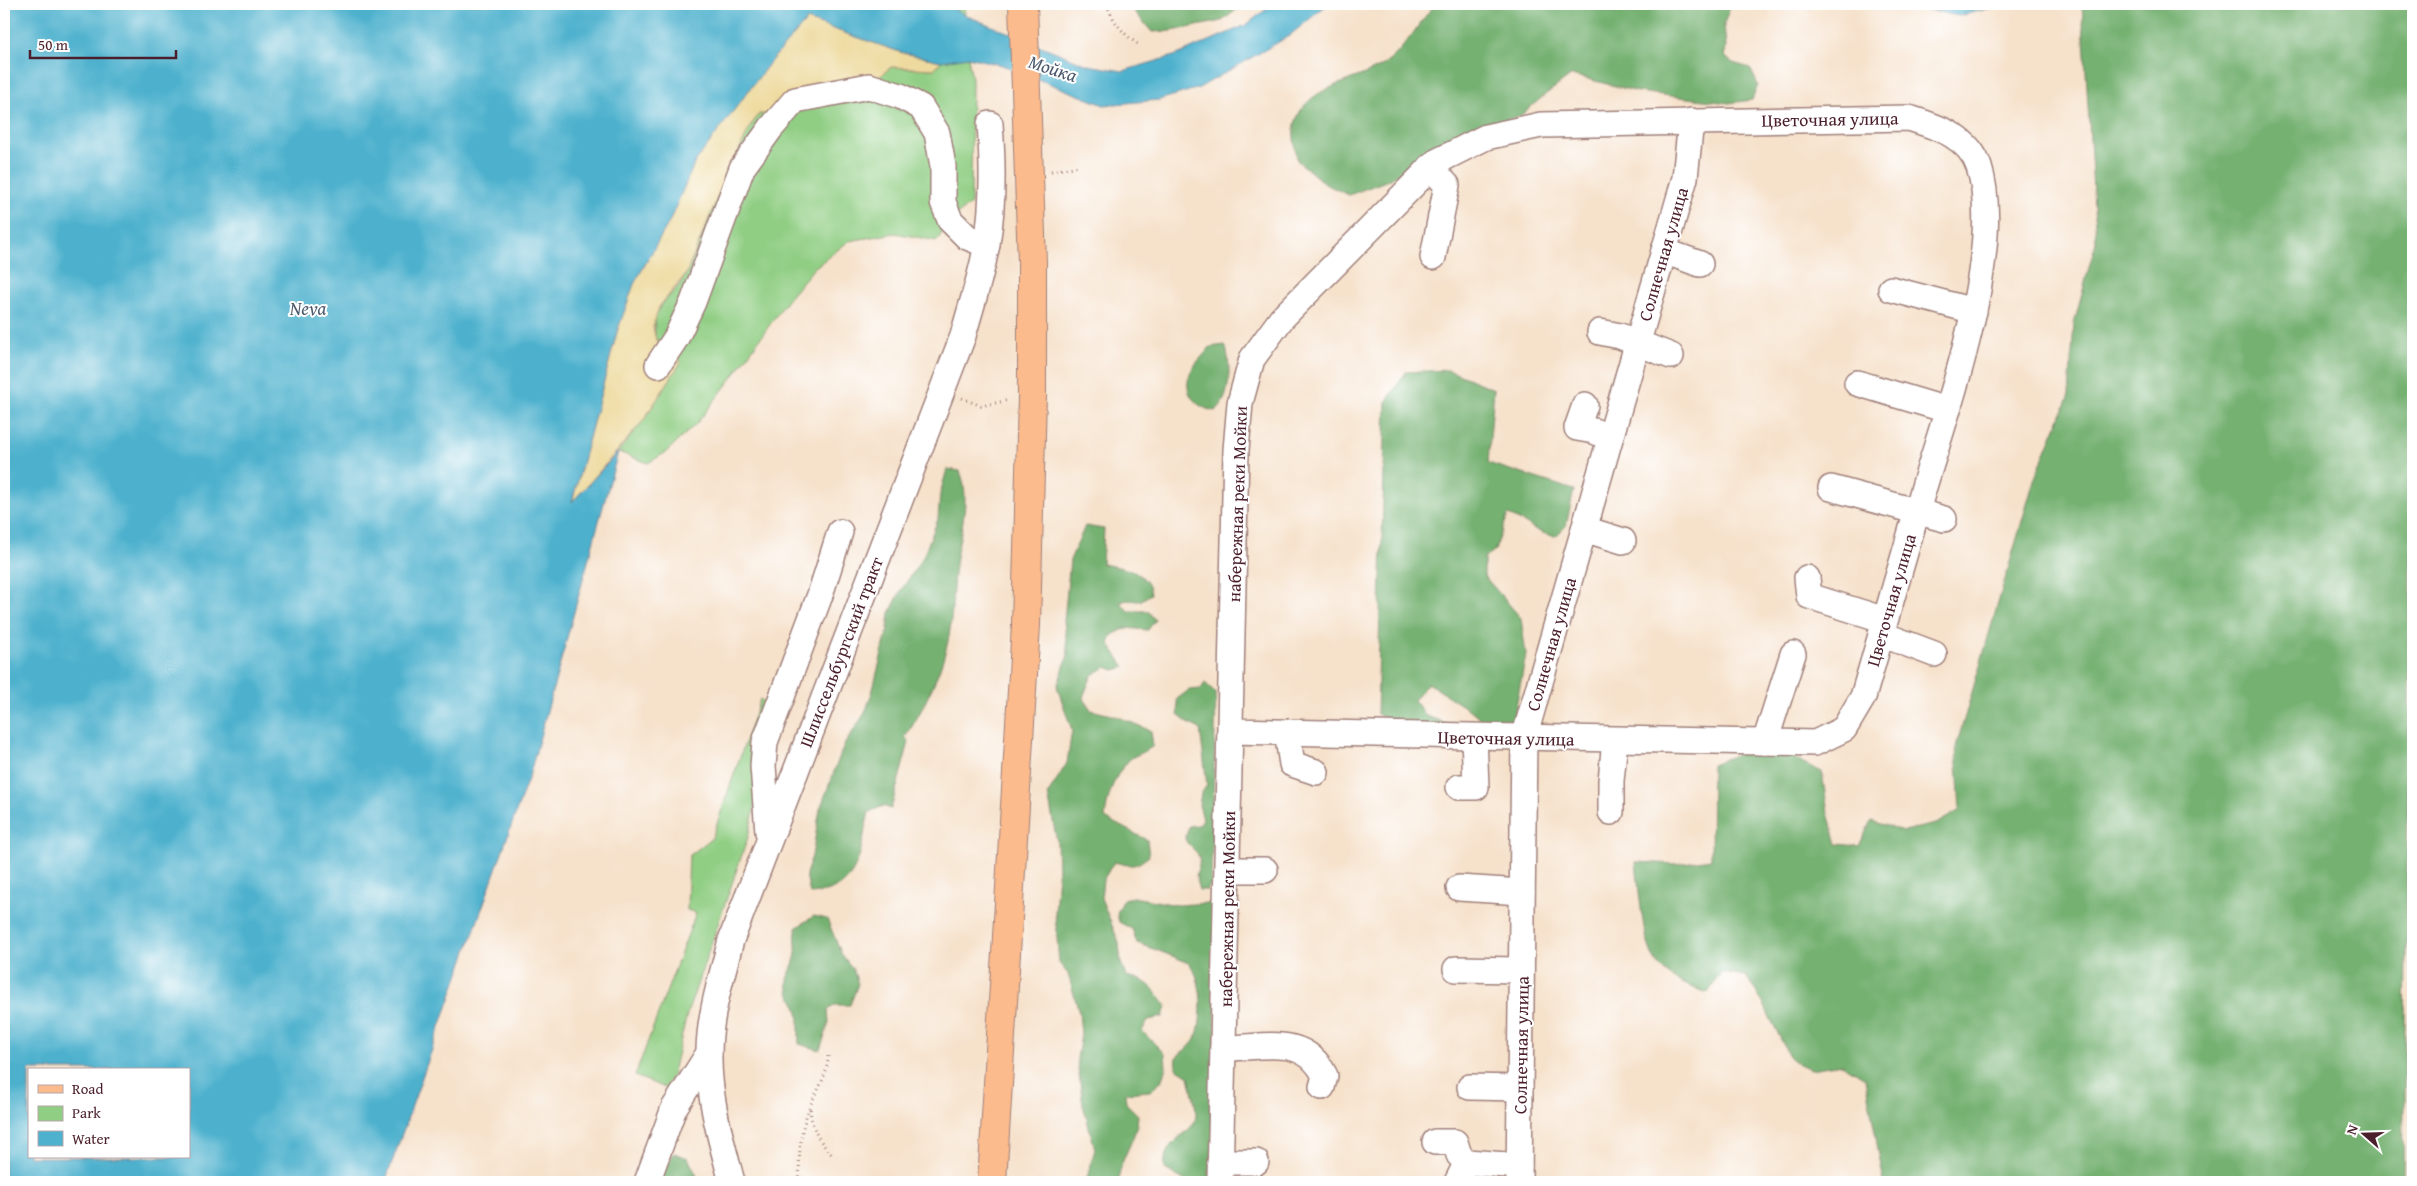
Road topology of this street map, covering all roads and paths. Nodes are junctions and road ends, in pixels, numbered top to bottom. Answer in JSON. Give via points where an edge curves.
{"nodes":[{"id":1,"x":1022,"y":4,"type":"edge"},
{"id":2,"x":1107,"y":4,"type":"edge"},
{"id":3,"x":1138,"y":44,"type":"dead end"},
{"id":4,"x":1691,"y":121,"type":"junction"},
{"id":5,"x":990,"y":124,"type":"dead end"},
{"id":6,"x":1079,"y":166,"type":"dead end"},
{"id":7,"x":1430,"y":167,"type":"junction"},
{"id":8,"x":1050,"y":171,"type":"dead end"},
{"id":9,"x":987,"y":245,"type":"junction"},
{"id":10,"x":1664,"y":251,"type":"junction"},
{"id":11,"x":1433,"y":257,"type":"dead end"},
{"id":12,"x":1700,"y":264,"type":"dead end"},
{"id":13,"x":1890,"y":289,"type":"dead end"},
{"id":14,"x":1974,"y":311,"type":"junction"},
{"id":15,"x":1600,"y":332,"type":"dead end"},
{"id":16,"x":1637,"y":345,"type":"junction"},
{"id":17,"x":1671,"y":356,"type":"dead end"},
{"id":18,"x":658,"y":365,"type":"dead end"},
{"id":19,"x":1857,"y":383,"type":"dead end"},
{"id":20,"x":942,"y":390,"type":"junction"},
{"id":21,"x":1032,"y":396,"type":"junction"},
{"id":22,"x":1585,"y":405,"type":"dead end"},
{"id":23,"x":1948,"y":410,"type":"junction"},
{"id":24,"x":1610,"y":438,"type":"junction"},
{"id":25,"x":1831,"y":488,"type":"dead end"},
{"id":26,"x":1918,"y":510,"type":"junction"},
{"id":27,"x":1944,"y":519,"type":"dead end"},
{"id":28,"x":1584,"y":529,"type":"junction"},
{"id":29,"x":840,"y":532,"type":"dead end"},
{"id":30,"x":1622,"y":541,"type":"dead end"},
{"id":31,"x":1807,"y":578,"type":"dead end"},
{"id":32,"x":1883,"y":627,"type":"junction"},
{"id":33,"x":1793,"y":654,"type":"dead end"},
{"id":34,"x":1934,"y":654,"type":"dead end"},
{"id":35,"x":1231,"y":731,"type":"junction"},
{"id":36,"x":1290,"y":732,"type":"junction"},
{"id":37,"x":1474,"y":737,"type":"junction"},
{"id":38,"x":1524,"y":738,"type":"junction"},
{"id":39,"x":1615,"y":740,"type":"junction"},
{"id":40,"x":1765,"y":742,"type":"junction"},
{"id":41,"x":1316,"y":772,"type":"dead end"},
{"id":42,"x":1459,"y":787,"type":"dead end"},
{"id":43,"x":1611,"y":812,"type":"dead end"},
{"id":44,"x":768,"y":845,"type":"junction"},
{"id":45,"x":1228,"y":870,"type":"junction"},
{"id":46,"x":1265,"y":870,"type":"dead end"},
{"id":47,"x":1459,"y":888,"type":"dead end"},
{"id":48,"x":1522,"y":892,"type":"junction"},
{"id":49,"x":1456,"y":969,"type":"dead end"},
{"id":50,"x":1521,"y":970,"type":"junction"},
{"id":51,"x":1223,"y":1048,"type":"junction"},
{"id":52,"x":828,"y":1052,"type":"dead end"},
{"id":53,"x":709,"y":1053,"type":"junction"},
{"id":54,"x":1322,"y":1087,"type":"dead end"},
{"id":55,"x":1470,"y":1087,"type":"dead end"},
{"id":56,"x":1520,"y":1088,"type":"junction"},
{"id":57,"x":809,"y":1107,"type":"junction"},
{"id":58,"x":1435,"y":1142,"type":"dead end"},
{"id":59,"x":833,"y":1156,"type":"dead end"},
{"id":60,"x":1256,"y":1162,"type":"dead end"},
{"id":61,"x":1220,"y":1172,"type":"edge"},
{"id":62,"x":1462,"y":1172,"type":"edge"},
{"id":63,"x":1519,"y":1174,"type":"edge"},
{"id":64,"x":647,"y":1182,"type":"edge"},
{"id":65,"x":732,"y":1182,"type":"edge"},
{"id":66,"x":800,"y":1182,"type":"edge"},
{"id":67,"x":992,"y":1182,"type":"edge"}],
"edges":[{"from":1,"to":21,"type":"main road","via":[[1032,263]]},
{"from":2,"to":3,"type":"path","via":[[1120,28]]},
{"from":4,"to":7,"type":"street","name":"набережная реки Мойки","via":[[1541,125],[1486,136]]},
{"from":4,"to":10,"type":"street","name":"Солнечная улица","via":[[1685,178]]},
{"from":4,"to":14,"type":"street","name":"Цветочная улица","via":[[1909,118],[1938,127],[1966,144],[1979,166],[1985,198],[1983,256]]},
{"from":5,"to":9,"type":"street","name":"Шлиссельбургский тракт","via":[[992,205]]},
{"from":6,"to":8,"type":"path"},
{"from":7,"to":11,"type":"street","via":[[1446,185]]},
{"from":7,"to":35,"type":"street","name":"набережная реки Мойки","via":[[1282,318],[1252,359],[1240,403],[1236,450]]},
{"from":9,"to":18,"type":"street","via":[[967,238],[950,220],[943,202],[943,166],[937,133],[921,107],[869,86],[794,100],[742,168],[693,302],[676,338]]},
{"from":9,"to":20,"type":"street","name":"Шлиссельбургский тракт","via":[[963,336]]},
{"from":10,"to":12,"type":"street"},
{"from":10,"to":16,"type":"street","name":"Солнечная улица"},
{"from":13,"to":14,"type":"street"},
{"from":14,"to":23,"type":"street","name":"Цветочная улица"},
{"from":15,"to":16,"type":"street","via":[[1620,336]]},
{"from":16,"to":17,"type":"street"},
{"from":16,"to":24,"type":"street","name":"Солнечная улица"},
{"from":19,"to":23,"type":"street"},
{"from":20,"to":21,"type":"path","via":[[981,406]]},
{"from":20,"to":44,"type":"street","name":"Шлиссельбургский тракт"},
{"from":21,"to":67,"type":"main road","via":[[1026,625]]},
{"from":22,"to":24,"type":"street","via":[[1577,428]]},
{"from":23,"to":26,"type":"street","name":"Цветочная улица"},
{"from":24,"to":28,"type":"street","name":"Солнечная улица"},
{"from":25,"to":26,"type":"street"},
{"from":26,"to":27,"type":"street"},
{"from":26,"to":32,"type":"street","name":"Цветочная улица"},
{"from":28,"to":30,"type":"street"},
{"from":28,"to":38,"type":"street","name":"Солнечная улица"},
{"from":29,"to":44,"type":"street","via":[[765,742],[763,766]]},
{"from":31,"to":32,"type":"street","via":[[1809,596]]},
{"from":32,"to":34,"type":"street"},
{"from":32,"to":40,"type":"street","name":"Цветочная улица","via":[[1863,698],[1844,729],[1815,743]]},
{"from":33,"to":40,"type":"street"},
{"from":35,"to":36,"type":"street","name":"Цветочная улица"},
{"from":35,"to":45,"type":"street","name":"набережная реки Мойки"},
{"from":36,"to":37,"type":"street","name":"Цветочная улица"},
{"from":36,"to":41,"type":"street","via":[[1292,764]]},
{"from":37,"to":38,"type":"street","name":"Цветочная улица"},
{"from":37,"to":42,"type":"street","via":[[1476,787]]},
{"from":38,"to":39,"type":"street","name":"Цветочная улица"},
{"from":38,"to":48,"type":"street","name":"Солнечная улица"},
{"from":39,"to":40,"type":"street","name":"Цветочная улица"},
{"from":39,"to":43,"type":"street"},
{"from":44,"to":53,"type":"street","name":"Шлиссельбургский тракт","via":[[731,940],[717,995]]},
{"from":45,"to":46,"type":"street"},
{"from":45,"to":51,"type":"street","name":"набережная реки Мойки"},
{"from":47,"to":48,"type":"street"},
{"from":48,"to":50,"type":"street","name":"Солнечная улица"},
{"from":49,"to":50,"type":"street"},
{"from":50,"to":56,"type":"street","name":"Солнечная улица"},
{"from":51,"to":54,"type":"street","via":[[1288,1046],[1304,1052],[1320,1065],[1325,1076]]},
{"from":51,"to":61,"type":"street","name":"набережная реки Мойки"},
{"from":52,"to":57,"type":"path","via":[[829,1064]]},
{"from":53,"to":64,"type":"street","via":[[674,1108]]},
{"from":53,"to":65,"type":"street","name":"Шлиссельбургский тракт","via":[[715,1118]]},
{"from":55,"to":56,"type":"street"},
{"from":56,"to":63,"type":"street","name":"Солнечная улица"},
{"from":57,"to":59,"type":"path","via":[[818,1140]]},
{"from":57,"to":66,"type":"path","via":[[798,1160]]},
{"from":58,"to":62,"type":"street","via":[[1455,1142]]},
{"from":60,"to":61,"type":"street"},
{"from":62,"to":63,"type":"street"}]}
